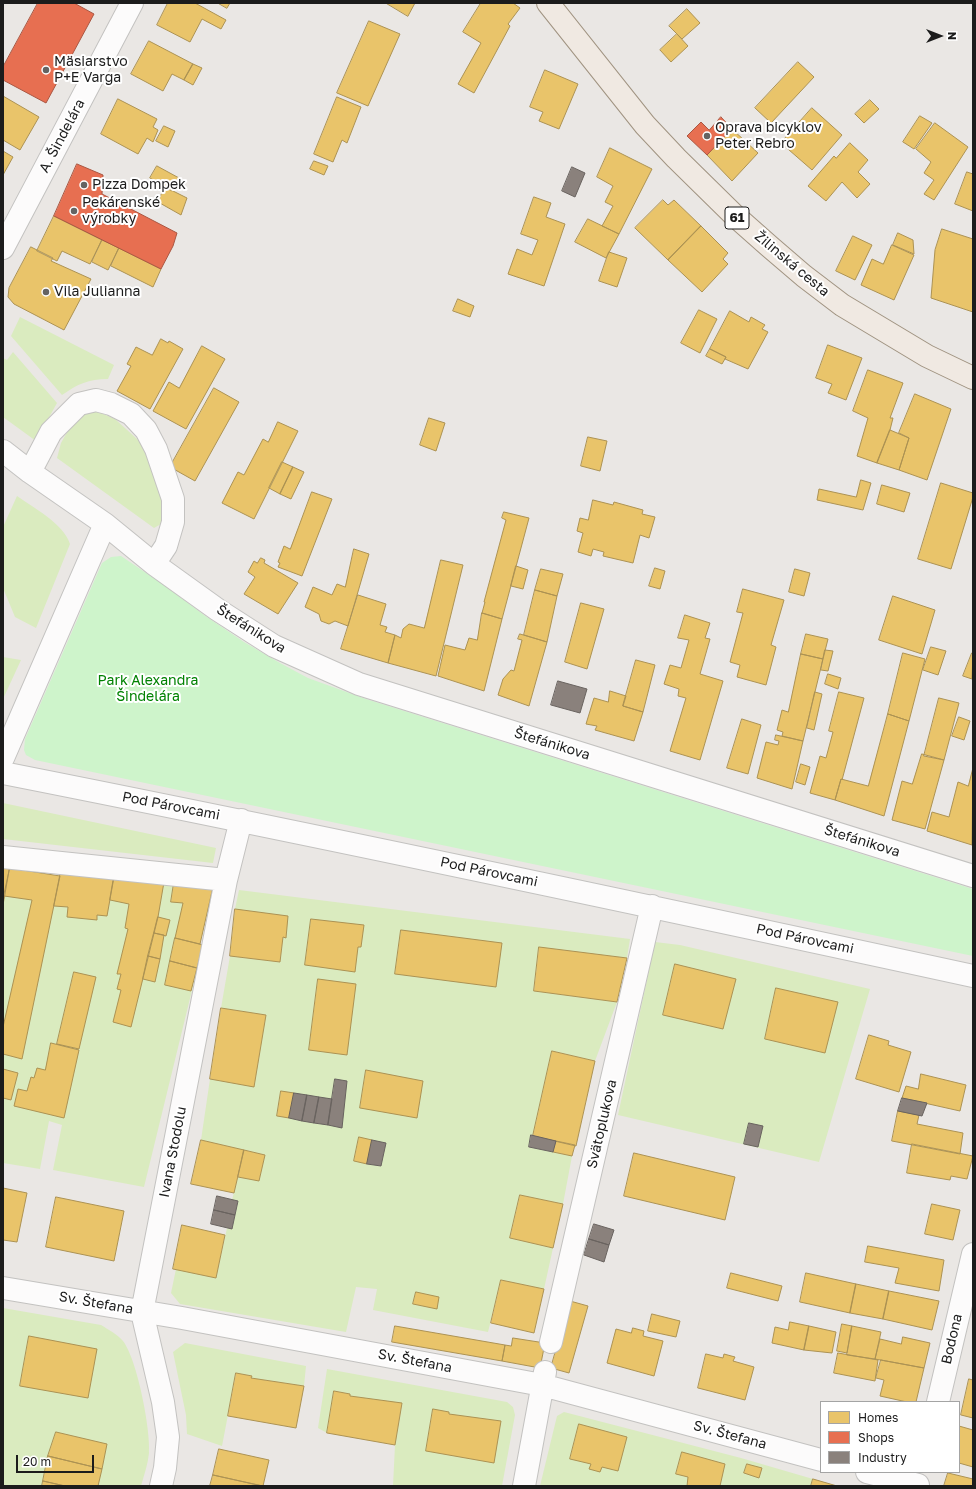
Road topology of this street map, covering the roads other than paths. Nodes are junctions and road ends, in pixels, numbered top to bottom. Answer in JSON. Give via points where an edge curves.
{"nodes":[{"id":1,"x":132,"y":3,"type":"edge"},
{"id":2,"x":548,"y":3,"type":"edge"},
{"id":3,"x":3,"y":248,"type":"edge"},
{"id":4,"x":973,"y":378,"type":"edge"},
{"id":5,"x":3,"y":452,"type":"edge"},
{"id":6,"x":30,"y":472,"type":"junction"},
{"id":7,"x":105,"y":524,"type":"junction"},
{"id":8,"x":154,"y":564,"type":"junction"},
{"id":9,"x":3,"y":758,"type":"edge"},
{"id":10,"x":3,"y":773,"type":"edge"},
{"id":11,"x":241,"y":820,"type":"junction"},
{"id":12,"x":3,"y":857,"type":"edge"},
{"id":13,"x":973,"y":876,"type":"edge"},
{"id":14,"x":226,"y":880,"type":"junction"},
{"id":15,"x":652,"y":906,"type":"junction"},
{"id":16,"x":973,"y":976,"type":"edge"},
{"id":17,"x":973,"y":1254,"type":"edge"},
{"id":18,"x":3,"y":1288,"type":"edge"},
{"id":19,"x":142,"y":1312,"type":"junction"},
{"id":20,"x":552,"y":1342,"type":"dead end"},
{"id":21,"x":543,"y":1379,"type":"junction"},
{"id":22,"x":938,"y":1401,"type":"edge"},
{"id":23,"x":820,"y":1460,"type":"edge"},
{"id":24,"x":872,"y":1473,"type":"edge"},
{"id":25,"x":921,"y":1473,"type":"edge"},
{"id":26,"x":161,"y":1486,"type":"edge"},
{"id":27,"x":524,"y":1486,"type":"edge"},
{"id":28,"x":918,"y":1486,"type":"edge"}],
"edges":[{"from":1,"to":3,"type":"street","name":"A. Šindelára"},
{"from":2,"to":4,"type":"main road","name":"Žilinská cesta","number":"61","via":[[645,125],[734,215],[769,246],[842,305],[927,356]]},
{"from":5,"to":6,"type":"street","name":"Štefánikova"},
{"from":6,"to":7,"type":"street","name":"Štefánikova"},
{"from":6,"to":8,"type":"street","via":[[50,432],[79,404],[96,400],[131,414],[146,430],[156,449],[173,499],[173,522],[166,546]]},
{"from":7,"to":8,"type":"street","name":"Štefánikova"},
{"from":7,"to":9,"type":"street"},
{"from":8,"to":13,"type":"street","name":"Štefánikova","via":[[274,646],[359,684]]},
{"from":10,"to":11,"type":"street","name":"Pod Párovcami"},
{"from":11,"to":14,"type":"street","name":"Ivana Stodolu"},
{"from":11,"to":15,"type":"street","name":"Pod Párovcami"},
{"from":12,"to":14,"type":"street"},
{"from":14,"to":19,"type":"street","name":"Ivana Stodolu"},
{"from":15,"to":16,"type":"street","name":"Pod Párovcami"},
{"from":15,"to":20,"type":"street","name":"Svätoplukova"},
{"from":17,"to":22,"type":"street","name":"Bodona"},
{"from":18,"to":19,"type":"street","name":"Sv. Štefana"},
{"from":19,"to":21,"type":"street","name":"Sv. Štefana"},
{"from":19,"to":26,"type":"street","name":"Ivana Stodolu","via":[[163,1402],[168,1437]]},
{"from":21,"to":23,"type":"street","name":"Sv. Štefana"},
{"from":21,"to":27,"type":"street"},
{"from":24,"to":28,"type":"street"},
{"from":25,"to":28,"type":"street"}]}
